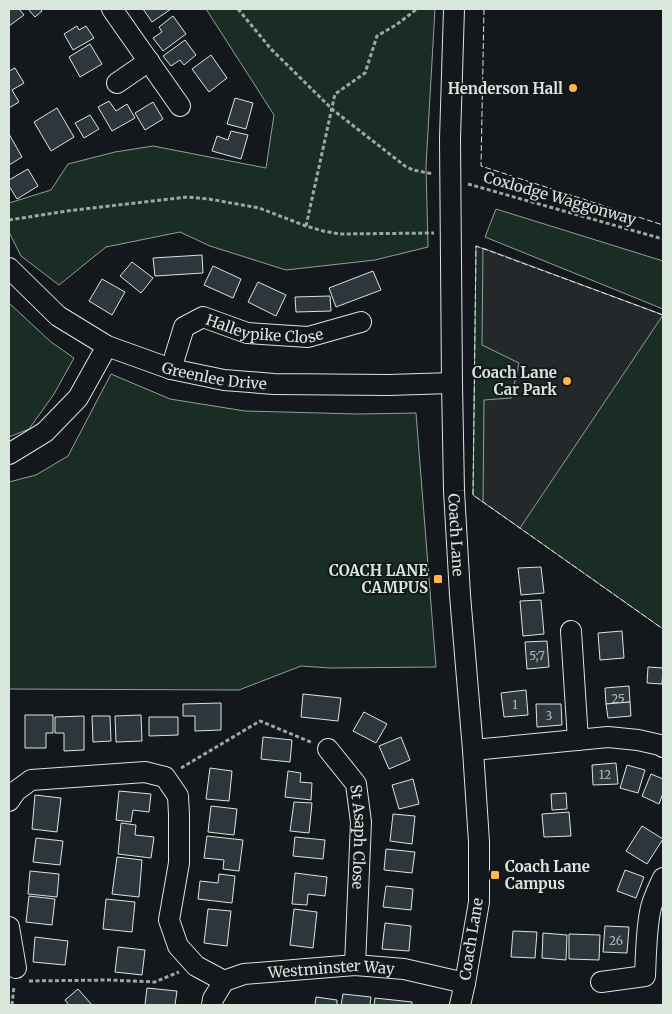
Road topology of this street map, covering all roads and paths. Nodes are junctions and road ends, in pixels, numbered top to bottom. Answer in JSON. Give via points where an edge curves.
{"nodes":[{"id":1,"x":112,"y":9,"type":"edge"},
{"id":2,"x":238,"y":9,"type":"edge"},
{"id":3,"x":417,"y":9,"type":"edge"},
{"id":4,"x":454,"y":9,"type":"edge"},
{"id":5,"x":149,"y":61,"type":"junction"},
{"id":6,"x":118,"y":83,"type":"dead end"},
{"id":7,"x":180,"y":106,"type":"dead end"},
{"id":8,"x":332,"y":110,"type":"junction"},
{"id":9,"x":450,"y":178,"type":"junction"},
{"id":10,"x":9,"y":220,"type":"edge"},
{"id":11,"x":306,"y":226,"type":"junction"},
{"id":12,"x":450,"y":233,"type":"junction"},
{"id":13,"x":663,"y":240,"type":"edge"},
{"id":14,"x":9,"y":268,"type":"edge"},
{"id":15,"x":361,"y":322,"type":"dead end"},
{"id":16,"x":107,"y":346,"type":"junction"},
{"id":17,"x":171,"y":369,"type":"junction"},
{"id":18,"x":452,"y":383,"type":"junction"},
{"id":19,"x":9,"y":454,"type":"edge"},
{"id":20,"x":571,"y":631,"type":"dead end"},
{"id":21,"x":578,"y":740,"type":"junction"},
{"id":22,"x":663,"y":747,"type":"edge"},
{"id":23,"x":328,"y":749,"type":"joint"},
{"id":24,"x":473,"y":750,"type":"junction"},
{"id":25,"x":166,"y":778,"type":"junction"},
{"id":26,"x":9,"y":801,"type":"edge"},
{"id":27,"x":663,"y":878,"type":"edge"},
{"id":28,"x":9,"y":927,"type":"edge"},
{"id":29,"x":355,"y":965,"type":"junction"},
{"id":30,"x":196,"y":966,"type":"junction"},
{"id":31,"x":20,"y":975,"type":"joint"},
{"id":32,"x":654,"y":977,"type":"edge"},
{"id":33,"x":224,"y":981,"type":"junction"},
{"id":34,"x":601,"y":982,"type":"dead end"},
{"id":35,"x":465,"y":983,"type":"junction"},
{"id":36,"x":212,"y":1005,"type":"edge"},
{"id":37,"x":460,"y":1005,"type":"edge"}],
"edges":[{"from":1,"to":5,"type":"street"},
{"from":2,"to":8,"type":"path","name":"Coxlodge Waggonway","via":[[271,49]]},
{"from":3,"to":8,"type":"path","via":[[377,36],[365,72],[336,94]]},
{"from":4,"to":9,"type":"street","name":"Coach Lane"},
{"from":5,"to":6,"type":"street"},
{"from":5,"to":7,"type":"street"},
{"from":8,"to":9,"type":"path","name":"Coxlodge Waggonway","via":[[405,166]]},
{"from":8,"to":11,"type":"path"},
{"from":9,"to":12,"type":"street","name":"Coach Lane"},
{"from":9,"to":13,"type":"path","name":"Coxlodge Waggonway"},
{"from":10,"to":11,"type":"path","via":[[187,197],[259,208]]},
{"from":11,"to":12,"type":"path","via":[[340,234]]},
{"from":12,"to":18,"type":"street","name":"Coach Lane"},
{"from":14,"to":16,"type":"street","name":"Greenlee Drive","via":[[58,316]]},
{"from":15,"to":17,"type":"street","name":"Halleypike Close","via":[[308,337],[247,333],[203,317],[184,327]]},
{"from":16,"to":17,"type":"street","name":"Greenlee Drive"},
{"from":16,"to":19,"type":"street","via":[[78,398],[45,432]]},
{"from":17,"to":18,"type":"street","name":"Greenlee Drive","via":[[224,380],[274,384]]},
{"from":18,"to":24,"type":"street","name":"Coach Lane","via":[[454,491]]},
{"from":20,"to":21,"type":"street"},
{"from":21,"to":22,"type":"street","via":[[608,737]]},
{"from":21,"to":24,"type":"street"},
{"from":23,"to":25,"type":"path","via":[[260,721]]},
{"from":23,"to":29,"type":"street","name":"St Asaph Close","via":[[356,784],[360,822]]},
{"from":24,"to":35,"type":"street","name":"Coach Lane","via":[[479,902]]},
{"from":25,"to":26,"type":"street","via":[[145,772],[31,780]]},
{"from":25,"to":30,"type":"street","via":[[178,796],[179,814],[179,863],[169,920],[178,946]]},
{"from":27,"to":32,"type":"street","via":[[650,910],[648,930]]},
{"from":28,"to":31,"type":"street"},
{"from":29,"to":33,"type":"street","name":"Westminster Way","via":[[244,974]]},
{"from":29,"to":35,"type":"street","name":"Westminster Way","via":[[404,969]]},
{"from":30,"to":31,"type":"path","via":[[155,982]]},
{"from":30,"to":33,"type":"street"},
{"from":32,"to":34,"type":"street"},
{"from":33,"to":36,"type":"street"},
{"from":35,"to":37,"type":"street","name":"Coach Lane"}]}
